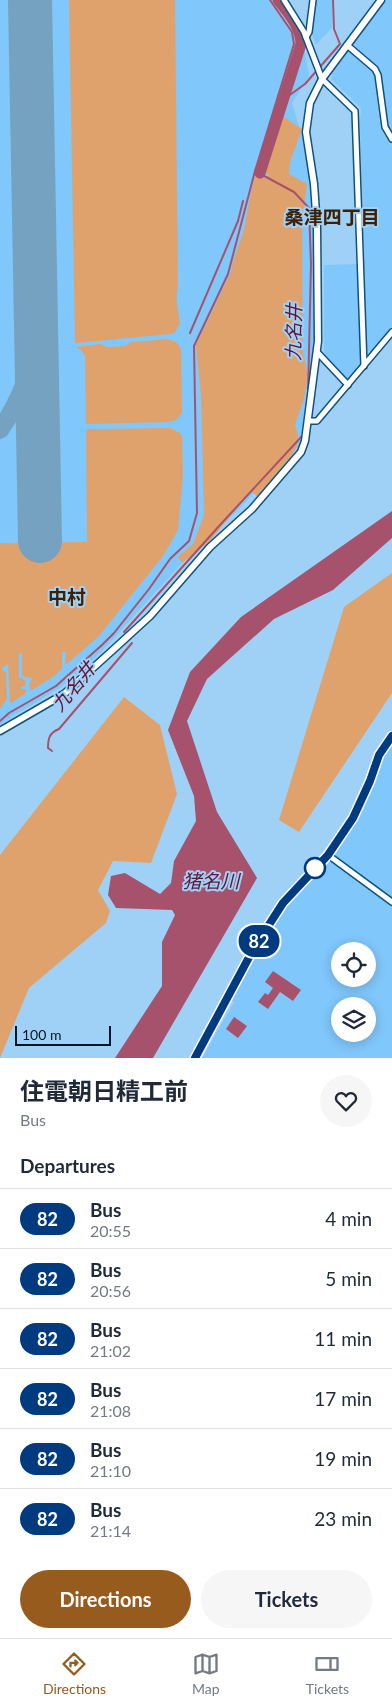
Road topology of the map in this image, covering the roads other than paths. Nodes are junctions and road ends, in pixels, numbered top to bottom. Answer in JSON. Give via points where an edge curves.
{"nodes":[{"id":1,"x":284,"y":0,"type":"edge"},
{"id":2,"x":314,"y":0,"type":"edge"},
{"id":3,"x":381,"y":0,"type":"edge"},
{"id":4,"x":306,"y":37,"type":"junction"},
{"id":5,"x":347,"y":45,"type":"junction"},
{"id":6,"x":322,"y":79,"type":"junction"},
{"id":7,"x":392,"y":139,"type":"edge"},
{"id":8,"x":392,"y":332,"type":"edge"},
{"id":9,"x":317,"y":352,"type":"junction"},
{"id":10,"x":364,"y":366,"type":"junction"},
{"id":11,"x":348,"y":385,"type":"junction"},
{"id":12,"x":308,"y":421,"type":"junction"},
{"id":13,"x":0,"y":730,"type":"edge"},
{"id":14,"x":392,"y":736,"type":"edge"},
{"id":15,"x":328,"y":855,"type":"junction"},
{"id":16,"x":392,"y":902,"type":"edge"},
{"id":17,"x":195,"y":1058,"type":"edge"}],
"edges":[{"from":1,"to":4,"type":"street"},
{"from":2,"to":4,"type":"street"},
{"from":3,"to":5,"type":"street"},
{"from":4,"to":6,"type":"street"},
{"from":5,"to":6,"type":"street"},
{"from":5,"to":7,"type":"street","via":[[378,75],[385,128]]},
{"from":6,"to":9,"type":"street","via":[[310,103],[306,132],[317,227]]},
{"from":6,"to":10,"type":"street","via":[[355,111]]},
{"from":8,"to":10,"type":"street"},
{"from":9,"to":11,"type":"street"},
{"from":9,"to":12,"type":"street"},
{"from":10,"to":11,"type":"street"},
{"from":11,"to":12,"type":"street","via":[[317,421]]},
{"from":12,"to":13,"type":"street","via":[[301,452],[252,509],[210,547],[150,616],[64,694]]},
{"from":14,"to":15,"type":"street","via":[[379,755],[361,803]]},
{"from":15,"to":16,"type":"street"},
{"from":15,"to":17,"type":"street","via":[[283,903],[254,948]]}]}
